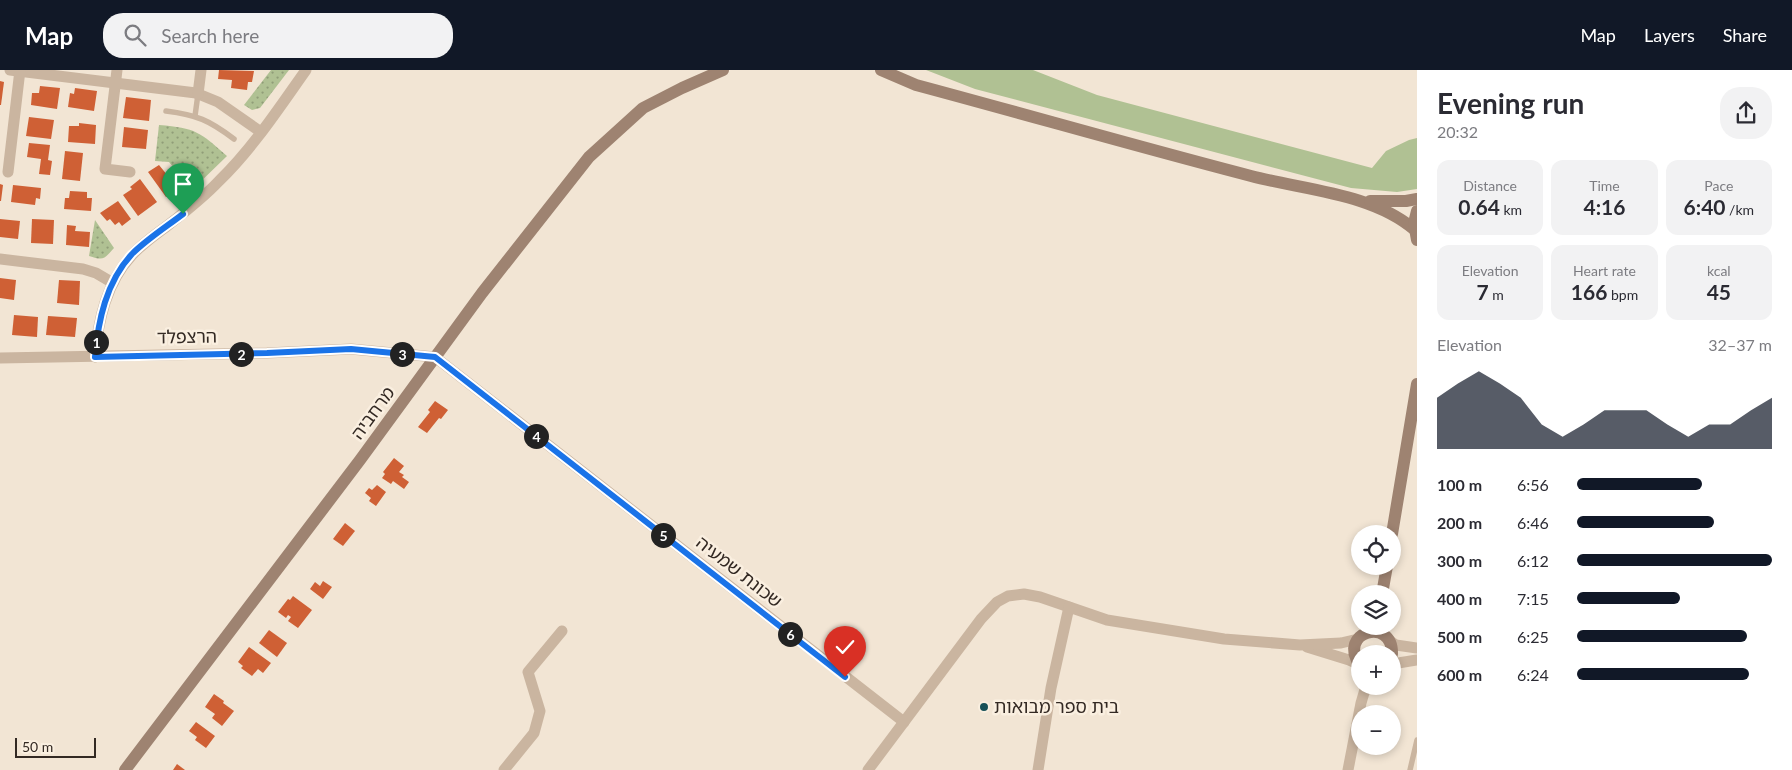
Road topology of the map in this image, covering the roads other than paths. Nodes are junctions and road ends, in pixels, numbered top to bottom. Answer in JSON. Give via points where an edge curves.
{"nodes":[{"id":1,"x":17,"y":70,"type":"edge"},
{"id":2,"x":117,"y":70,"type":"edge"},
{"id":3,"x":201,"y":70,"type":"edge"},
{"id":4,"x":306,"y":70,"type":"edge"},
{"id":5,"x":723,"y":70,"type":"edge"},
{"id":6,"x":881,"y":70,"type":"edge"},
{"id":7,"x":116,"y":83,"type":"junction"},
{"id":8,"x":198,"y":94,"type":"junction"},
{"id":9,"x":166,"y":111,"type":"dead end"},
{"id":10,"x":195,"y":116,"type":"junction"},
{"id":11,"x":261,"y":132,"type":"junction"},
{"id":12,"x":234,"y":139,"type":"dead end"},
{"id":13,"x":8,"y":172,"type":"dead end"},
{"id":14,"x":130,"y":172,"type":"dead end"},
{"id":15,"x":1417,"y":199,"type":"edge"},
{"id":16,"x":1355,"y":200,"type":"junction"},
{"id":17,"x":1417,"y":211,"type":"edge"},
{"id":18,"x":1416,"y":235,"type":"edge"},
{"id":19,"x":0,"y":258,"type":"edge"},
{"id":20,"x":113,"y":283,"type":"junction"},
{"id":21,"x":95,"y":357,"type":"junction"},
{"id":22,"x":435,"y":357,"type":"junction"},
{"id":23,"x":0,"y":358,"type":"edge"},
{"id":24,"x":1417,"y":384,"type":"edge"},
{"id":25,"x":1394,"y":525,"type":"edge"},
{"id":26,"x":1069,"y":607,"type":"junction"},
{"id":27,"x":562,"y":631,"type":"dead end"},
{"id":28,"x":1360,"y":635,"type":"edge"},
{"id":29,"x":1388,"y":640,"type":"edge"},
{"id":30,"x":1300,"y":645,"type":"junction"},
{"id":31,"x":1417,"y":648,"type":"edge"},
{"id":32,"x":1417,"y":660,"type":"edge"},
{"id":33,"x":1351,"y":661,"type":"edge"},
{"id":34,"x":1401,"y":663,"type":"edge"},
{"id":35,"x":1363,"y":695,"type":"edge"},
{"id":36,"x":904,"y":722,"type":"junction"},
{"id":37,"x":1417,"y":740,"type":"edge"},
{"id":38,"x":124,"y":770,"type":"edge"},
{"id":39,"x":504,"y":770,"type":"edge"},
{"id":40,"x":868,"y":770,"type":"edge"},
{"id":41,"x":1038,"y":770,"type":"edge"},
{"id":42,"x":1348,"y":770,"type":"edge"},
{"id":43,"x":1410,"y":770,"type":"edge"}],
"edges":[{"from":1,"to":7,"type":"street"},
{"from":1,"to":13,"type":"street"},
{"from":2,"to":7,"type":"street"},
{"from":3,"to":8,"type":"street"},
{"from":4,"to":11,"type":"street"},
{"from":5,"to":22,"type":"street","name":"מרחביה","via":[[643,108],[589,157]]},
{"from":6,"to":16,"type":"street","via":[[916,85],[1252,177]]},
{"from":7,"to":8,"type":"street"},
{"from":7,"to":14,"type":"street","via":[[105,169]]},
{"from":8,"to":10,"type":"lane"},
{"from":8,"to":11,"type":"street","via":[[218,102]]},
{"from":9,"to":10,"type":"lane"},
{"from":10,"to":12,"type":"lane"},
{"from":11,"to":20,"type":"street","via":[[236,164],[200,200],[130,256]]},
{"from":15,"to":16,"type":"street","via":[[1388,202]]},
{"from":16,"to":18,"type":"street","via":[[1397,216]]},
{"from":17,"to":18,"type":"street"},
{"from":19,"to":20,"type":"street","via":[[83,269]]},
{"from":20,"to":21,"type":"street","via":[[99,321]]},
{"from":21,"to":22,"type":"street","name":"הרצפלד","via":[[351,349]]},
{"from":21,"to":23,"type":"street","name":"הרצפלד"},
{"from":22,"to":36,"type":"street","name":"שכונת שמעיה"},
{"from":22,"to":38,"type":"street","name":"מרחביה"},
{"from":24,"to":25,"type":"street"},
{"from":26,"to":30,"type":"street","via":[[1107,620],[1156,629]]},
{"from":26,"to":36,"type":"street","via":[[1024,594],[1008,596],[997,602]]},
{"from":26,"to":41,"type":"street","via":[[1051,688]]},
{"from":27,"to":39,"type":"street","via":[[528,672],[540,711],[534,733]]},
{"from":28,"to":30,"type":"street","via":[[1341,642]]},
{"from":29,"to":31,"type":"street","via":[[1396,645]]},
{"from":30,"to":33,"type":"street"},
{"from":32,"to":34,"type":"street"},
{"from":35,"to":42,"type":"street"},
{"from":36,"to":40,"type":"street"},
{"from":37,"to":43,"type":"lane"}]}
